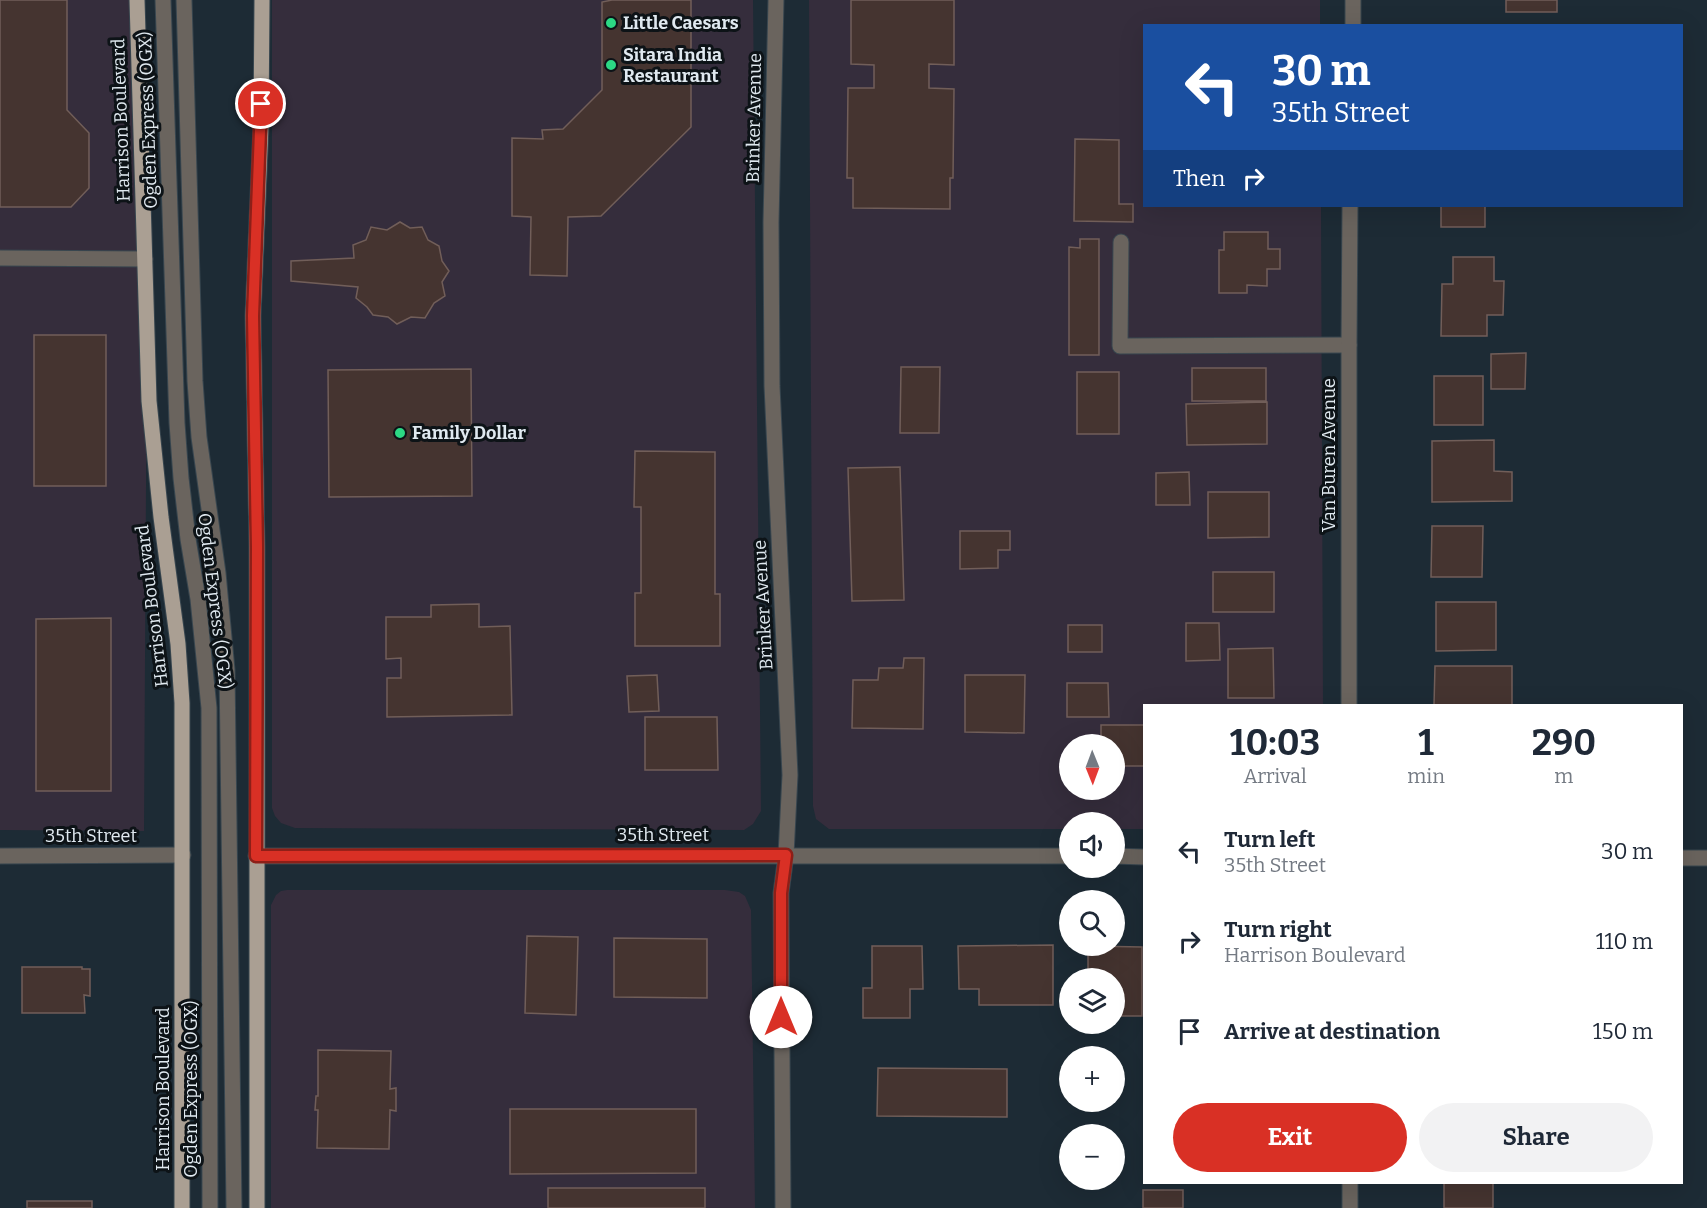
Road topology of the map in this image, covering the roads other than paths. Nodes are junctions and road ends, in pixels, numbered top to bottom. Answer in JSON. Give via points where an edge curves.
{"nodes":[{"id":1,"x":137,"y":0,"type":"edge"},
{"id":2,"x":163,"y":0,"type":"edge"},
{"id":3,"x":184,"y":0,"type":"edge"},
{"id":4,"x":262,"y":0,"type":"edge"},
{"id":5,"x":776,"y":0,"type":"edge"},
{"id":6,"x":1353,"y":0,"type":"edge"},
{"id":7,"x":1353,"y":24,"type":"edge"},
{"id":8,"x":1350,"y":207,"type":"edge"},
{"id":9,"x":1121,"y":242,"type":"dead end"},
{"id":10,"x":0,"y":258,"type":"edge"},
{"id":11,"x":145,"y":259,"type":"junction"},
{"id":12,"x":1349,"y":345,"type":"junction"},
{"id":13,"x":1349,"y":704,"type":"edge"},
{"id":14,"x":183,"y":855,"type":"junction"},
{"id":15,"x":786,"y":855,"type":"junction"},
{"id":16,"x":0,"y":856,"type":"edge"},
{"id":17,"x":256,"y":856,"type":"junction"},
{"id":18,"x":1059,"y":856,"type":"edge"},
{"id":19,"x":1125,"y":856,"type":"edge"},
{"id":20,"x":1143,"y":856,"type":"edge"},
{"id":21,"x":1683,"y":858,"type":"edge"},
{"id":22,"x":1707,"y":858,"type":"edge"},
{"id":23,"x":1350,"y":1184,"type":"edge"},
{"id":24,"x":182,"y":1208,"type":"edge"},
{"id":25,"x":210,"y":1208,"type":"edge"},
{"id":26,"x":234,"y":1208,"type":"edge"},
{"id":27,"x":257,"y":1208,"type":"edge"},
{"id":28,"x":783,"y":1208,"type":"edge"},
{"id":29,"x":1350,"y":1208,"type":"edge"}],
"edges":[{"from":1,"to":11,"type":"main road","name":"Harrison Boulevard"},
{"from":2,"to":25,"type":"street","name":"Ogden Express (OGX)","via":[[177,423],[209,708]]},
{"from":3,"to":26,"type":"street","name":"Ogden Express (OGX)","via":[[195,381],[227,670]]},
{"from":4,"to":17,"type":"main road","via":[[253,316]]},
{"from":5,"to":15,"type":"street","name":"Brinker Avenue","via":[[772,386],[790,775]]},
{"from":6,"to":7,"type":"street"},
{"from":8,"to":12,"type":"street","name":"Van Buren Avenue"},
{"from":9,"to":12,"type":"street","via":[[1120,346]]},
{"from":10,"to":11,"type":"street"},
{"from":11,"to":14,"type":"main road","name":"Harrison Boulevard","via":[[149,400],[182,703]]},
{"from":12,"to":13,"type":"street","name":"Van Buren Avenue"},
{"from":14,"to":16,"type":"street","name":"35th Street"},
{"from":14,"to":24,"type":"main road","name":"Harrison Boulevard"},
{"from":15,"to":17,"type":"street","name":"35th Street"},
{"from":15,"to":18,"type":"street","name":"35th Street"},
{"from":15,"to":28,"type":"street","name":"Brinker Avenue","via":[[781,893]]},
{"from":17,"to":27,"type":"main road"},
{"from":19,"to":20,"type":"street"},
{"from":21,"to":22,"type":"street"},
{"from":23,"to":29,"type":"street"}]}
